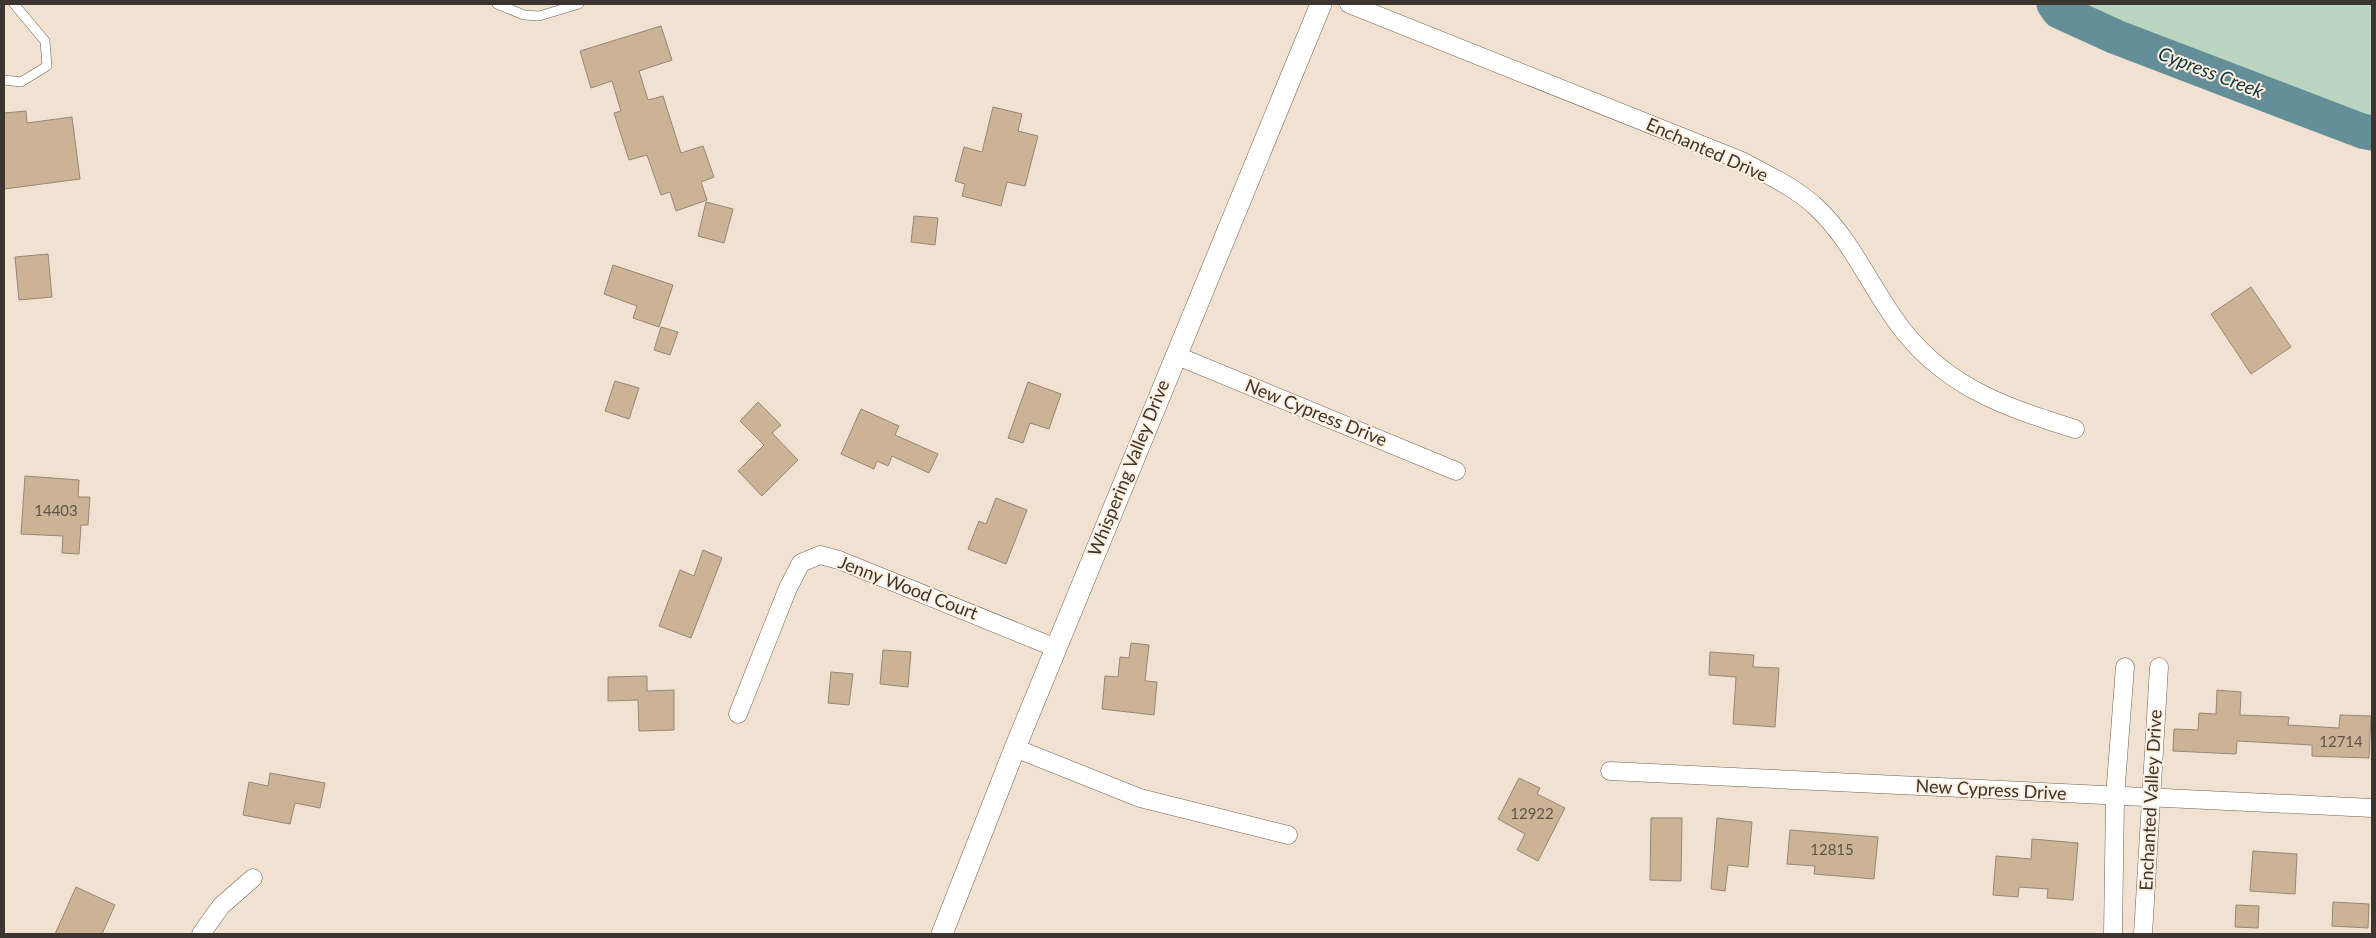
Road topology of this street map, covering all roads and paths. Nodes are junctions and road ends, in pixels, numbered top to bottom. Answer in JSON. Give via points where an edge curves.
{"nodes":[{"id":1,"x":14,"y":4,"type":"edge"},
{"id":2,"x":497,"y":4,"type":"edge"},
{"id":3,"x":579,"y":4,"type":"edge"},
{"id":4,"x":1321,"y":4,"type":"edge"},
{"id":5,"x":1349,"y":4,"type":"edge"},
{"id":6,"x":4,"y":80,"type":"edge"},
{"id":7,"x":1175,"y":355,"type":"junction"},
{"id":8,"x":2075,"y":429,"type":"dead end"},
{"id":9,"x":1456,"y":472,"type":"dead end"},
{"id":10,"x":1056,"y":648,"type":"junction"},
{"id":11,"x":2125,"y":667,"type":"dead end"},
{"id":12,"x":2159,"y":667,"type":"dead end"},
{"id":13,"x":738,"y":714,"type":"dead end"},
{"id":14,"x":1015,"y":748,"type":"junction"},
{"id":15,"x":1610,"y":771,"type":"dead end"},
{"id":16,"x":2115,"y":797,"type":"junction"},
{"id":17,"x":2150,"y":798,"type":"junction"},
{"id":18,"x":2372,"y":808,"type":"edge"},
{"id":19,"x":1288,"y":835,"type":"dead end"},
{"id":20,"x":253,"y":878,"type":"dead end"},
{"id":21,"x":201,"y":934,"type":"edge"},
{"id":22,"x":942,"y":934,"type":"edge"},
{"id":23,"x":2113,"y":934,"type":"edge"},
{"id":24,"x":2143,"y":934,"type":"edge"}],
"edges":[{"from":1,"to":6,"type":"lane","via":[[45,41],[47,66],[21,82]]},
{"from":2,"to":3,"type":"lane","via":[[524,15],[539,16]]},
{"from":4,"to":7,"type":"street","name":"Whispering Valley Drive"},
{"from":5,"to":8,"type":"street","name":"Enchanted Drive","via":[[1742,161],[1790,187],[1816,206],[1836,228],[1906,334],[1931,359],[1974,391],[2010,408]]},
{"from":7,"to":9,"type":"street","name":"New Cypress Drive"},
{"from":7,"to":10,"type":"street","name":"Whispering Valley Drive"},
{"from":10,"to":13,"type":"street","name":"Jenny Wood Court","via":[[866,570],[820,555],[801,563],[788,588]]},
{"from":10,"to":14,"type":"street","name":"Whispering Valley Drive"},
{"from":11,"to":16,"type":"street","name":"Enchanted Valley Drive"},
{"from":12,"to":17,"type":"street","name":"Enchanted Valley Drive"},
{"from":14,"to":19,"type":"street","via":[[1140,798]]},
{"from":14,"to":22,"type":"street","name":"Whispering Valley Drive"},
{"from":15,"to":16,"type":"street","name":"New Cypress Drive"},
{"from":16,"to":17,"type":"street","name":"New Cypress Drive"},
{"from":16,"to":23,"type":"street","name":"Enchanted Valley Drive"},
{"from":17,"to":18,"type":"street","name":"New Cypress Drive"},
{"from":17,"to":24,"type":"street","name":"Enchanted Valley Drive"},
{"from":20,"to":21,"type":"street","via":[[221,906]]}]}
